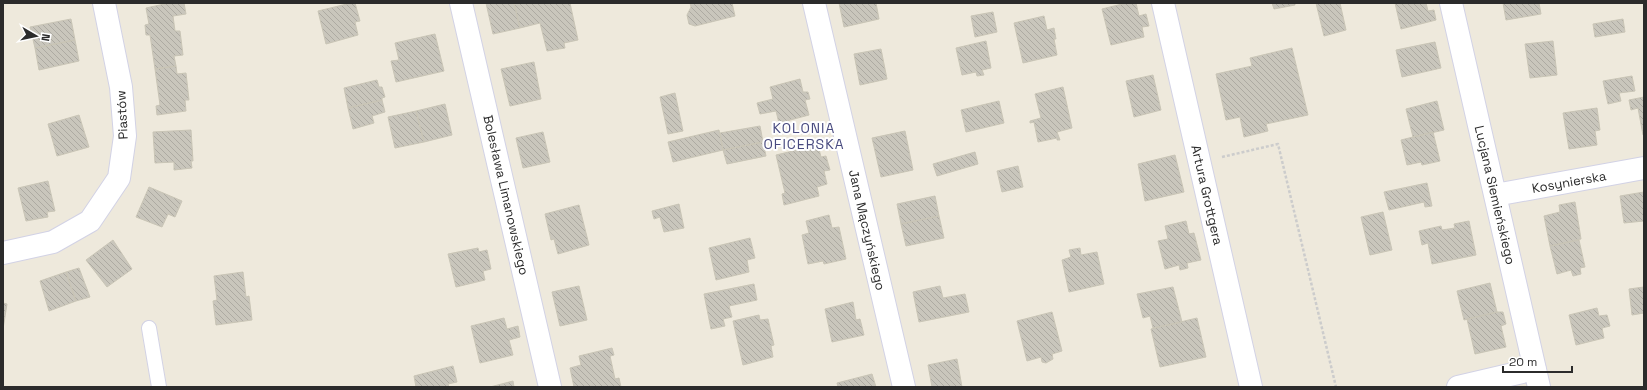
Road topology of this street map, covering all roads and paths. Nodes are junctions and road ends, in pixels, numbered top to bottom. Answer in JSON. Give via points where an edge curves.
{"nodes":[{"id":1,"x":104,"y":3,"type":"edge"},
{"id":2,"x":461,"y":3,"type":"edge"},
{"id":3,"x":814,"y":3,"type":"edge"},
{"id":4,"x":1163,"y":3,"type":"edge"},
{"id":5,"x":1451,"y":3,"type":"edge"},
{"id":6,"x":1219,"y":157,"type":"dead end"},
{"id":7,"x":1644,"y":168,"type":"edge"},
{"id":8,"x":1495,"y":195,"type":"junction"},
{"id":9,"x":3,"y":253,"type":"edge"},
{"id":10,"x":149,"y":328,"type":"dead end"},
{"id":11,"x":1537,"y":378,"type":"edge"},
{"id":12,"x":159,"y":387,"type":"edge"},
{"id":13,"x":550,"y":387,"type":"edge"},
{"id":14,"x":904,"y":387,"type":"edge"},
{"id":15,"x":1251,"y":387,"type":"edge"},
{"id":16,"x":1336,"y":387,"type":"edge"},
{"id":17,"x":1458,"y":387,"type":"edge"}],
"edges":[{"from":1,"to":9,"type":"street","name":"Piastów","via":[[121,87],[126,136],[119,178],[90,221],[53,242]]},
{"from":2,"to":13,"type":"street","name":"Bolesława Limanowskiego"},
{"from":3,"to":14,"type":"street","name":"Jana Mączyńskiego"},
{"from":4,"to":15,"type":"street","name":"Artura Grottgera"},
{"from":5,"to":8,"type":"street","name":"Lucjana Siemieńskiego"},
{"from":6,"to":16,"type":"path","via":[[1278,144]]},
{"from":7,"to":8,"type":"street","name":"Kosynierska"},
{"from":8,"to":11,"type":"street","name":"Lucjana Siemieńskiego"},
{"from":10,"to":12,"type":"lane"},
{"from":11,"to":17,"type":"street"}]}
